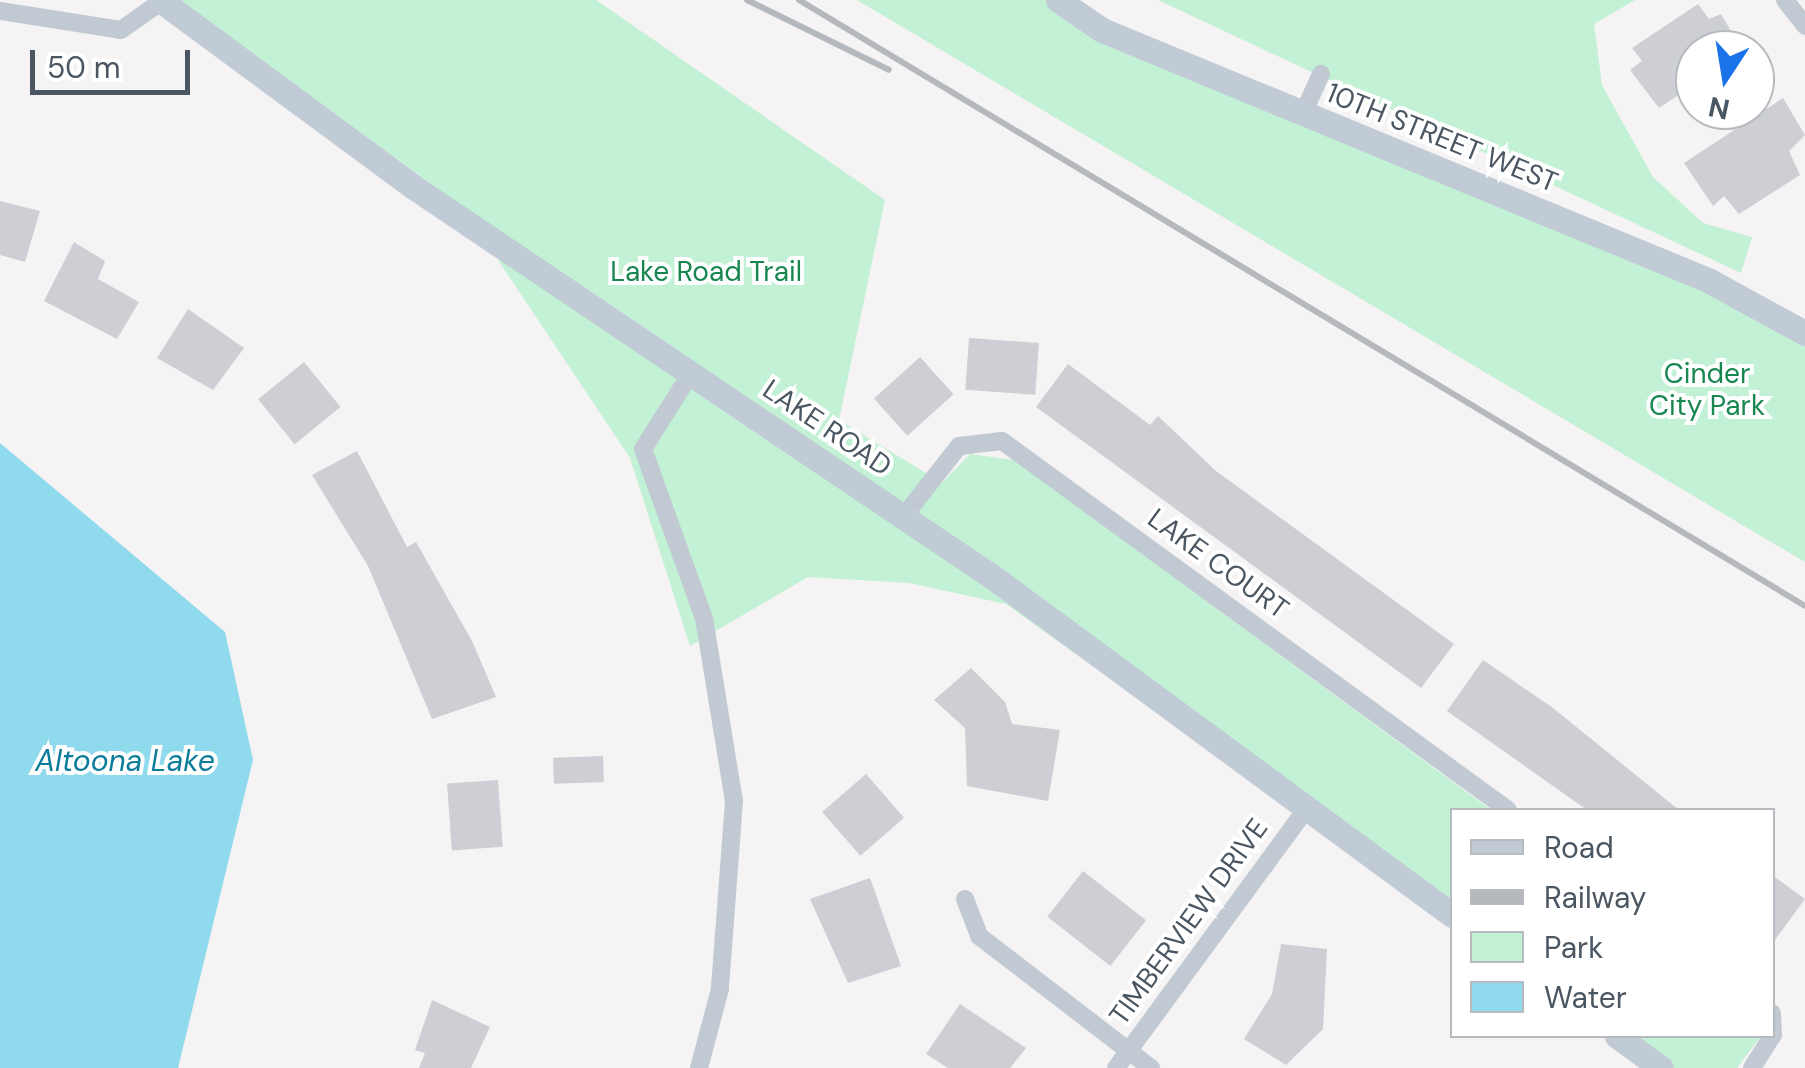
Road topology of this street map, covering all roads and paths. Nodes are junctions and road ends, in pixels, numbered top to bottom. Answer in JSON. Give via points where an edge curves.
{"nodes":[{"id":1,"x":1058,"y":0,"type":"edge"},
{"id":2,"x":1785,"y":0,"type":"edge"},
{"id":3,"x":161,"y":1,"type":"edge"},
{"id":4,"x":0,"y":11,"type":"edge"},
{"id":5,"x":1805,"y":26,"type":"edge"},
{"id":6,"x":1321,"y":74,"type":"dead end"},
{"id":7,"x":1303,"y":114,"type":"junction"},
{"id":8,"x":1805,"y":333,"type":"edge"},
{"id":9,"x":691,"y":373,"type":"junction"},
{"id":10,"x":904,"y":516,"type":"junction"},
{"id":11,"x":1307,"y":808,"type":"junction"},
{"id":12,"x":1505,"y":808,"type":"edge"},
{"id":13,"x":965,"y":899,"type":"dead end"},
{"id":14,"x":1450,"y":914,"type":"edge"},
{"id":15,"x":1620,"y":1038,"type":"edge"},
{"id":16,"x":1772,"y":1038,"type":"edge"},
{"id":17,"x":1128,"y":1051,"type":"junction"},
{"id":18,"x":699,"y":1068,"type":"edge"},
{"id":19,"x":1116,"y":1068,"type":"edge"},
{"id":20,"x":1151,"y":1068,"type":"edge"},
{"id":21,"x":1662,"y":1068,"type":"edge"},
{"id":22,"x":1752,"y":1068,"type":"edge"}],
"edges":[{"from":1,"to":7,"type":"street","name":"10TH STREET WEST","via":[[1102,30]]},
{"from":2,"to":5,"type":"street"},
{"from":3,"to":4,"type":"street","via":[[147,19],[106,31]]},
{"from":3,"to":9,"type":"street","name":"LAKE ROAD","via":[[415,188]]},
{"from":6,"to":7,"type":"street"},
{"from":7,"to":8,"type":"street","name":"10TH STREET WEST","via":[[1708,280]]},
{"from":9,"to":10,"type":"street","name":"LAKE ROAD"},
{"from":9,"to":18,"type":"street","via":[[643,449],[704,618],[734,801],[720,988]]},
{"from":10,"to":11,"type":"street","name":"LAKE ROAD"},
{"from":10,"to":12,"type":"street","name":"LAKE COURT","via":[[959,446],[1002,441]]},
{"from":11,"to":14,"type":"street","name":"LAKE ROAD"},
{"from":11,"to":17,"type":"street","name":"TIMBERVIEW DRIVE"},
{"from":13,"to":17,"type":"street","via":[[979,936]]},
{"from":15,"to":21,"type":"street"},
{"from":16,"to":22,"type":"street"},
{"from":17,"to":19,"type":"street","name":"TIMBERVIEW DRIVE"},
{"from":17,"to":20,"type":"street"}]}
